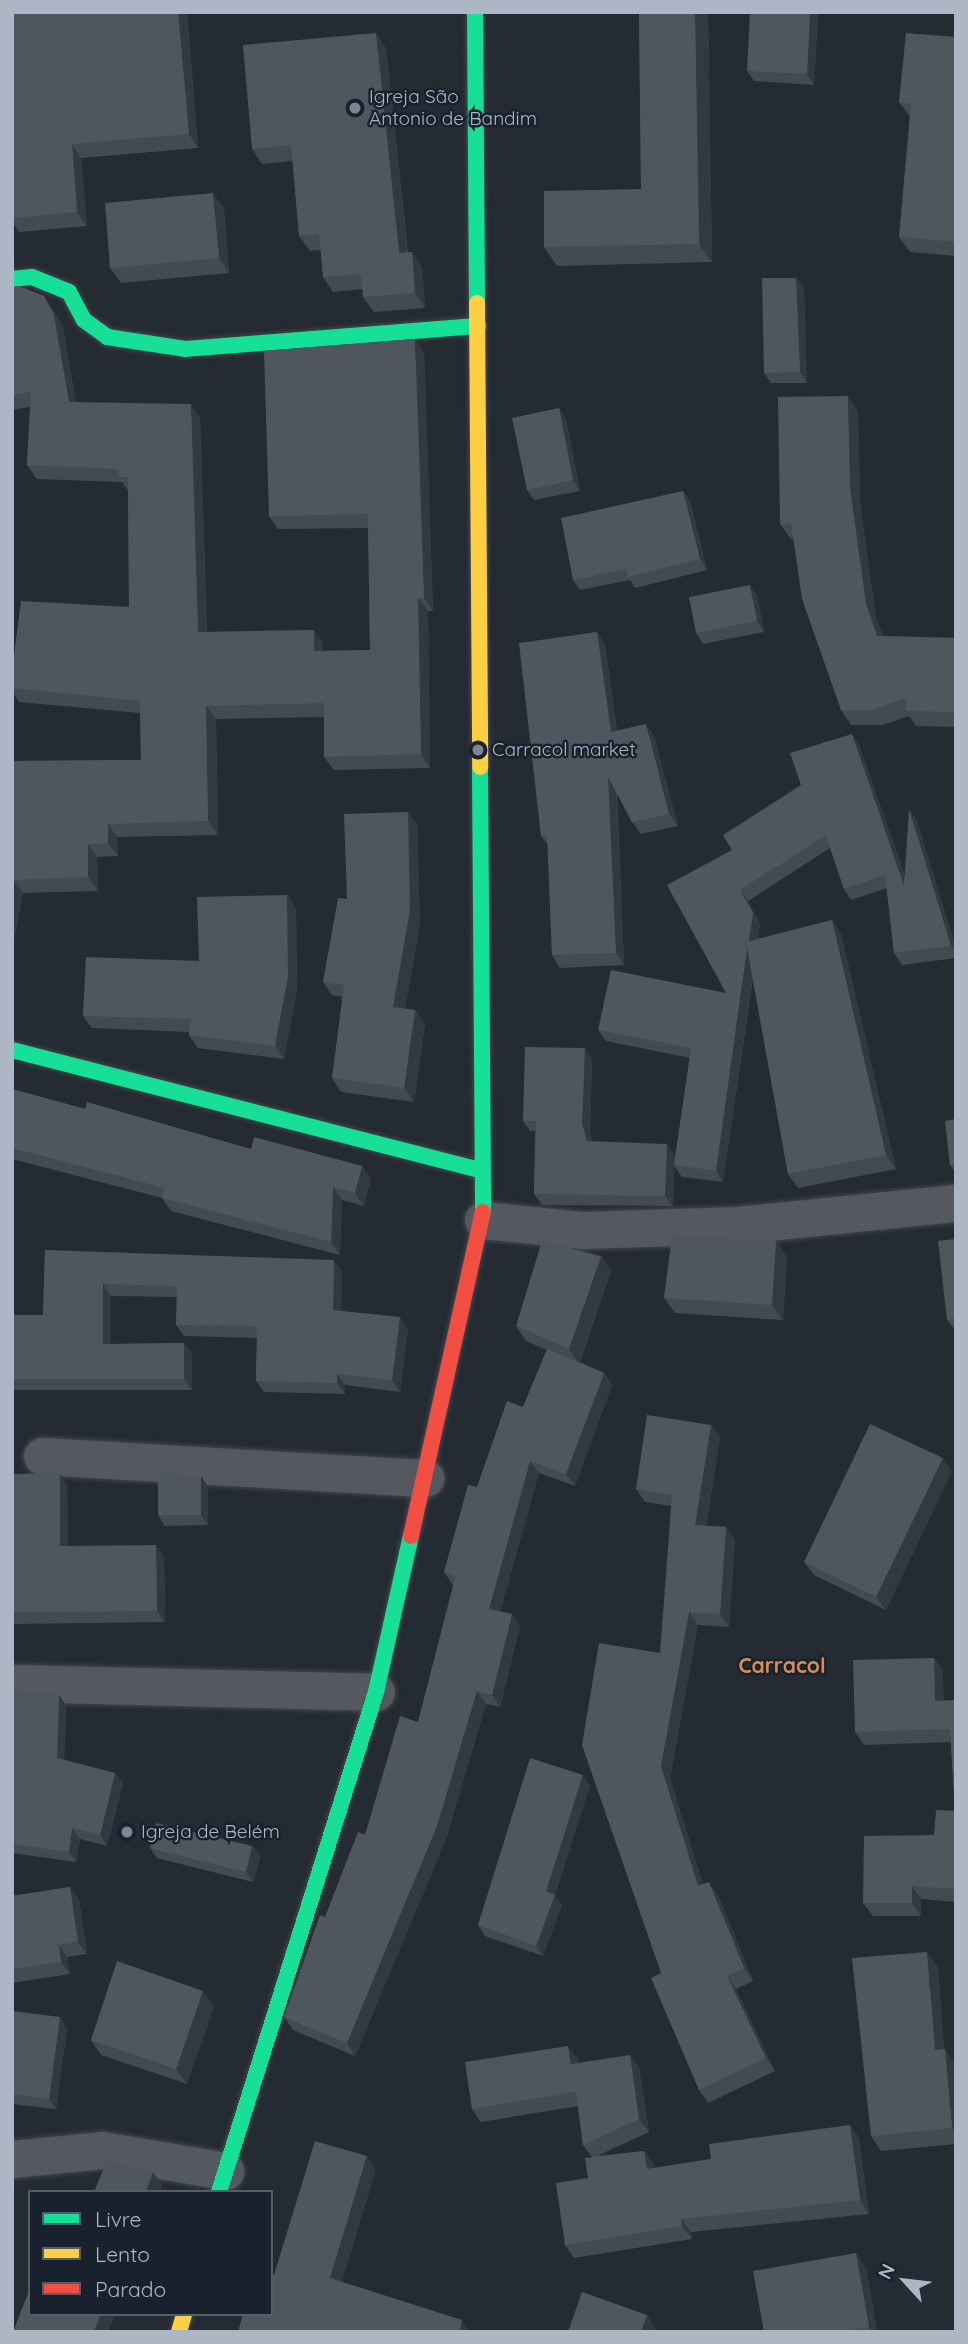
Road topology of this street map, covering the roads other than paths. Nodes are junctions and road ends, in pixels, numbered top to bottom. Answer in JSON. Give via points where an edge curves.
{"nodes":[{"id":1,"x":475,"y":12,"type":"edge"},
{"id":2,"x":12,"y":279,"type":"edge"},
{"id":3,"x":478,"y":326,"type":"junction"},
{"id":4,"x":12,"y":1050,"type":"edge"},
{"id":5,"x":482,"y":1171,"type":"junction"},
{"id":6,"x":956,"y":1203,"type":"edge"},
{"id":7,"x":483,"y":1220,"type":"junction"},
{"id":8,"x":42,"y":1456,"type":"dead end"},
{"id":9,"x":425,"y":1478,"type":"junction"},
{"id":10,"x":12,"y":1683,"type":"edge"},
{"id":11,"x":376,"y":1692,"type":"junction"},
{"id":12,"x":12,"y":2159,"type":"edge"},
{"id":13,"x":222,"y":2182,"type":"edge"}],
"edges":[{"from":1,"to":3,"type":"street"},
{"from":2,"to":3,"type":"street","via":[[32,277],[69,292],[84,320],[107,337],[185,349]]},
{"from":3,"to":5,"type":"street"},
{"from":4,"to":5,"type":"street"},
{"from":5,"to":7,"type":"street"},
{"from":6,"to":7,"type":"street","via":[[737,1225],[582,1230]]},
{"from":7,"to":9,"type":"street"},
{"from":8,"to":9,"type":"street"},
{"from":9,"to":11,"type":"street"},
{"from":10,"to":11,"type":"street"},
{"from":11,"to":13,"type":"street"},
{"from":12,"to":13,"type":"street","via":[[102,2150]]}]}
